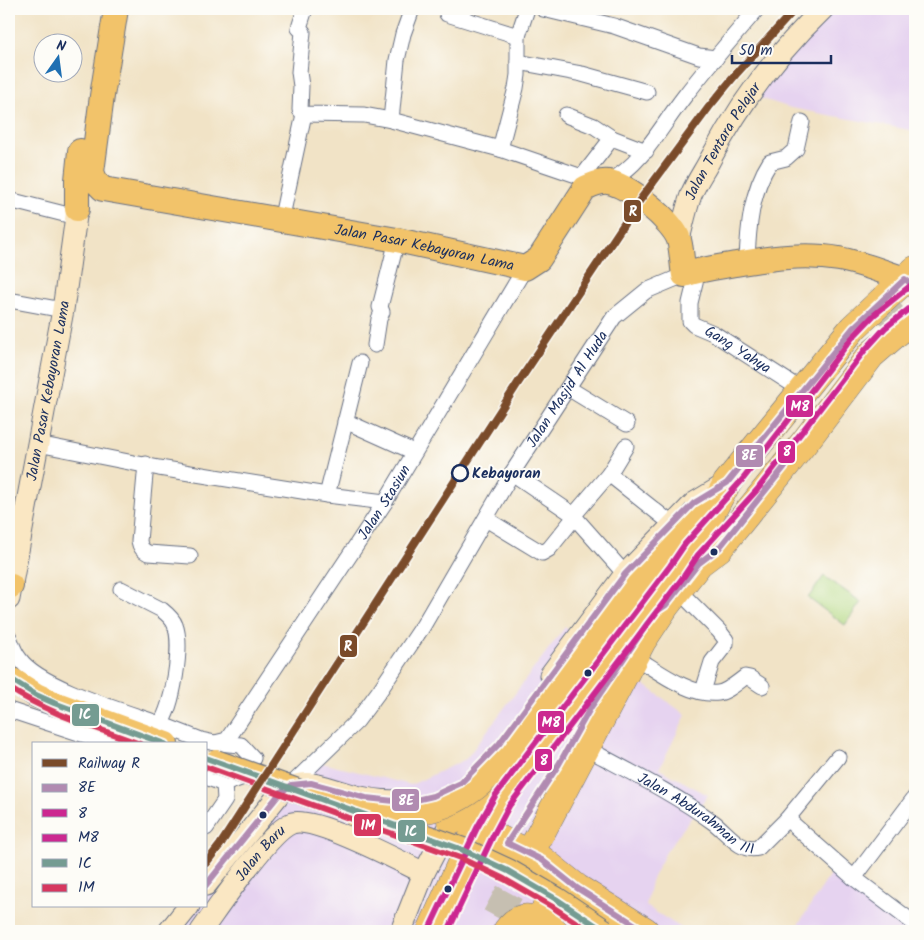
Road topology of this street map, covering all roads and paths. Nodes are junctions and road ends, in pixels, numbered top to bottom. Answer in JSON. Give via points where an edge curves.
{"nodes":[{"id":1,"x":101,"y":9,"type":"edge"},
{"id":2,"x":116,"y":9,"type":"edge"},
{"id":3,"x":305,"y":9,"type":"edge"},
{"id":4,"x":412,"y":9,"type":"edge"},
{"id":5,"x":527,"y":9,"type":"edge"},
{"id":6,"x":543,"y":9,"type":"edge"},
{"id":7,"x":757,"y":9,"type":"edge"},
{"id":8,"x":823,"y":9,"type":"edge"},
{"id":9,"x":563,"y":11,"type":"edge"},
{"id":10,"x":447,"y":14,"type":"dead end"},
{"id":11,"x":518,"y":36,"type":"junction"},
{"id":12,"x":716,"y":58,"type":"junction"},
{"id":13,"x":518,"y":62,"type":"junction"},
{"id":14,"x":647,"y":92,"type":"dead end"},
{"id":15,"x":304,"y":114,"type":"junction"},
{"id":16,"x":566,"y":115,"type":"dead end"},
{"id":17,"x":391,"y":120,"type":"junction"},
{"id":18,"x":802,"y":122,"type":"dead end"},
{"id":19,"x":612,"y":138,"type":"junction"},
{"id":20,"x":500,"y":149,"type":"junction"},
{"id":21,"x":646,"y":150,"type":"junction"},
{"id":22,"x":609,"y":182,"type":"junction"},
{"id":23,"x":584,"y":183,"type":"junction"},
{"id":24,"x":104,"y":189,"type":"junction"},
{"id":25,"x":9,"y":200,"type":"edge"},
{"id":26,"x":77,"y":213,"type":"junction"},
{"id":27,"x":281,"y":221,"type":"junction"},
{"id":28,"x":679,"y":239,"type":"junction"},
{"id":29,"x":397,"y":240,"type":"junction"},
{"id":30,"x":747,"y":262,"type":"junction"},
{"id":31,"x":525,"y":268,"type":"junction"},
{"id":32,"x":691,"y":273,"type":"junction"},
{"id":33,"x":912,"y":276,"type":"edge"},
{"id":34,"x":9,"y":300,"type":"edge"},
{"id":35,"x":63,"y":310,"type":"junction"},
{"id":36,"x":915,"y":317,"type":"edge"},
{"id":37,"x":879,"y":322,"type":"tunnel mouth"},
{"id":38,"x":375,"y":345,"type":"dead end"},
{"id":39,"x":360,"y":363,"type":"dead end"},
{"id":40,"x":568,"y":388,"type":"junction"},
{"id":41,"x":803,"y":390,"type":"junction"},
{"id":42,"x":345,"y":421,"type":"junction"},
{"id":43,"x":627,"y":424,"type":"dead end"},
{"id":44,"x":38,"y":444,"type":"junction"},
{"id":45,"x":626,"y":446,"type":"dead end"},
{"id":46,"x":414,"y":452,"type":"junction"},
{"id":47,"x":146,"y":464,"type":"junction"},
{"id":48,"x":512,"y":473,"type":"junction"},
{"id":49,"x":609,"y":474,"type":"junction"},
{"id":50,"x":723,"y":494,"type":"junction"},
{"id":51,"x":327,"y":495,"type":"junction"},
{"id":52,"x":385,"y":502,"type":"junction"},
{"id":53,"x":573,"y":517,"type":"junction"},
{"id":54,"x":486,"y":519,"type":"junction"},
{"id":55,"x":672,"y":524,"type":"junction"},
{"id":56,"x":190,"y":556,"type":"dead end"},
{"id":57,"x":695,"y":557,"type":"junction"},
{"id":58,"x":625,"y":574,"type":"junction"},
{"id":59,"x":121,"y":589,"type":"dead end"},
{"id":60,"x":10,"y":591,"type":"edge"},
{"id":61,"x":672,"y":597,"type":"junction"},
{"id":62,"x":9,"y":637,"type":"edge"},
{"id":63,"x":646,"y":664,"type":"junction"},
{"id":64,"x":9,"y":678,"type":"edge"},
{"id":65,"x":762,"y":686,"type":"dead end"},
{"id":66,"x":9,"y":691,"type":"edge"},
{"id":67,"x":703,"y":691,"type":"junction"},
{"id":68,"x":9,"y":710,"type":"edge"},
{"id":69,"x":163,"y":734,"type":"edge"},
{"id":70,"x":106,"y":742,"type":"edge"},
{"id":71,"x":132,"y":742,"type":"edge"},
{"id":72,"x":203,"y":742,"type":"edge"},
{"id":73,"x":211,"y":751,"type":"edge"},
{"id":74,"x":599,"y":755,"type":"junction"},
{"id":75,"x":838,"y":757,"type":"dead end"},
{"id":76,"x":208,"y":769,"type":"edge"},
{"id":77,"x":208,"y":779,"type":"edge"},
{"id":78,"x":461,"y":783,"type":"junction"},
{"id":79,"x":224,"y":784,"type":"junction"},
{"id":80,"x":291,"y":785,"type":"junction"},
{"id":81,"x":915,"y":797,"type":"edge"},
{"id":82,"x":495,"y":798,"type":"junction"},
{"id":83,"x":349,"y":802,"type":"junction"},
{"id":84,"x":787,"y":819,"type":"junction"},
{"id":85,"x":451,"y":821,"type":"junction"},
{"id":86,"x":208,"y":825,"type":"edge"},
{"id":87,"x":328,"y":828,"type":"junction"},
{"id":88,"x":477,"y":828,"type":"junction"},
{"id":89,"x":539,"y":852,"type":"junction"},
{"id":90,"x":424,"y":873,"type":"junction"},
{"id":91,"x":854,"y":878,"type":"junction"},
{"id":92,"x":208,"y":882,"type":"edge"},
{"id":93,"x":577,"y":888,"type":"junction"},
{"id":94,"x":187,"y":908,"type":"edge"},
{"id":95,"x":915,"y":924,"type":"edge"},
{"id":96,"x":497,"y":926,"type":"edge"},
{"id":97,"x":552,"y":930,"type":"edge"},
{"id":98,"x":170,"y":931,"type":"edge"},
{"id":99,"x":201,"y":931,"type":"edge"},
{"id":100,"x":401,"y":931,"type":"edge"},
{"id":101,"x":431,"y":931,"type":"edge"},
{"id":102,"x":584,"y":931,"type":"edge"},
{"id":103,"x":604,"y":931,"type":"edge"},
{"id":104,"x":645,"y":931,"type":"edge"}],
"edges":[{"from":1,"to":26,"type":"main road","via":[[80,150]]},
{"from":2,"to":24,"type":"main road","via":[[92,172]]},
{"from":3,"to":15,"type":"street","via":[[299,28],[302,32],[300,110]]},
{"from":4,"to":17,"type":"street","via":[[397,60]]},
{"from":5,"to":11,"type":"street"},
{"from":6,"to":9,"type":"street"},
{"from":7,"to":12,"type":"street"},
{"from":8,"to":28,"type":"main road","name":"Jalan Tentara Pelajar","via":[[783,51],[728,126],[692,194]]},
{"from":9,"to":12,"type":"street","via":[[699,56]]},
{"from":10,"to":11,"type":"street"},
{"from":11,"to":13,"type":"street"},
{"from":12,"to":21,"type":"street"},
{"from":13,"to":14,"type":"street","via":[[582,74]]},
{"from":13,"to":20,"type":"street","via":[[516,88]]},
{"from":15,"to":17,"type":"street","via":[[364,115]]},
{"from":15,"to":27,"type":"street"},
{"from":16,"to":19,"type":"street","via":[[594,126]]},
{"from":17,"to":20,"type":"street"},
{"from":18,"to":30,"type":"street","via":[[796,149],[786,158],[770,162],[756,195]]},
{"from":19,"to":21,"type":"street"},
{"from":19,"to":23,"type":"street"},
{"from":20,"to":23,"type":"street"},
{"from":21,"to":22,"type":"street","via":[[624,174]]},
{"from":22,"to":23,"type":"main road"},
{"from":22,"to":28,"type":"main road","via":[[635,194],[666,221]]},
{"from":23,"to":31,"type":"main road","name":"Jalan Pasar Kebayoran Lama","via":[[539,259]]},
{"from":24,"to":26,"type":"main road"},
{"from":24,"to":27,"type":"main road","name":"Jalan Pasar Kebayoran Lama"},
{"from":25,"to":26,"type":"street"},
{"from":26,"to":35,"type":"main road","name":"Jalan Pasar Kebayoran Lama"},
{"from":27,"to":29,"type":"main road","name":"Jalan Pasar Kebayoran Lama"},
{"from":28,"to":32,"type":"main road"},
{"from":29,"to":31,"type":"main road","name":"Jalan Pasar Kebayoran Lama"},
{"from":29,"to":38,"type":"street","via":[[380,307],[382,312]]},
{"from":30,"to":32,"type":"main road","name":"Jalan Masjid Al Huda"},
{"from":30,"to":33,"type":"main road","name":"Jalan Masjid Al Huda","via":[[800,256],[838,259]]},
{"from":31,"to":46,"type":"street","name":"Jalan Stasiun"},
{"from":32,"to":40,"type":"street","name":"Jalan Masjid Al Huda","via":[[646,290],[614,317]]},
{"from":32,"to":41,"type":"street","name":"Gang Yahya","via":[[690,321]]},
{"from":33,"to":41,"type":"highway","via":[[853,328]]},
{"from":34,"to":35,"type":"street"},
{"from":35,"to":44,"type":"main road","name":"Jalan Pasar Kebayoran Lama"},
{"from":36,"to":57,"type":"highway","via":[[871,356],[719,548]]},
{"from":37,"to":50,"type":"highway"},
{"from":39,"to":42,"type":"street"},
{"from":40,"to":43,"type":"street"},
{"from":40,"to":48,"type":"street","name":"Jalan Masjid Al Huda"},
{"from":41,"to":50,"type":"highway"},
{"from":42,"to":46,"type":"street"},
{"from":42,"to":51,"type":"street"},
{"from":44,"to":47,"type":"street"},
{"from":44,"to":60,"type":"main road","name":"Jalan Pasar Kebayoran Lama"},
{"from":45,"to":49,"type":"street"},
{"from":46,"to":52,"type":"street","name":"Jalan Stasiun"},
{"from":47,"to":51,"type":"street"},
{"from":47,"to":56,"type":"street","via":[[139,541],[142,550]]},
{"from":48,"to":53,"type":"street"},
{"from":48,"to":54,"type":"street","name":"Jalan Masjid Al Huda"},
{"from":49,"to":53,"type":"street"},
{"from":49,"to":55,"type":"street"},
{"from":50,"to":55,"type":"main road","via":[[694,503]]},
{"from":50,"to":57,"type":"highway"},
{"from":50,"to":83,"type":"highway","bridge":true,"via":[[606,624],[489,774],[476,786],[447,803],[421,811]]},
{"from":51,"to":52,"type":"street"},
{"from":52,"to":73,"type":"street","name":"Jalan Stasiun","via":[[233,732]]},
{"from":53,"to":54,"type":"street","via":[[542,553]]},
{"from":53,"to":58,"type":"street"},
{"from":54,"to":80,"type":"street","name":"Jalan Masjid Al Huda","via":[[423,626],[358,721]]},
{"from":55,"to":58,"type":"main road"},
{"from":57,"to":61,"type":"highway"},
{"from":57,"to":82,"type":"highway","via":[[668,576]]},
{"from":58,"to":78,"type":"main road","via":[[499,744]]},
{"from":59,"to":69,"type":"street","via":[[162,610],[175,625],[177,674]]},
{"from":61,"to":63,"type":"highway","via":[[659,639]]},
{"from":61,"to":67,"type":"street","via":[[719,631],[726,640],[712,662]]},
{"from":61,"to":89,"type":"highway","via":[[642,641]]},
{"from":62,"to":69,"type":"street","via":[[19,659],[44,680]]},
{"from":63,"to":67,"type":"street","via":[[673,681]]},
{"from":63,"to":74,"type":"highway"},
{"from":64,"to":69,"type":"main road","via":[[36,696],[54,703]]},
{"from":65,"to":67,"type":"street","via":[[746,677],[720,693]]},
{"from":66,"to":71,"type":"main road","via":[[36,707]]},
{"from":68,"to":70,"type":"street"},
{"from":69,"to":72,"type":"street"},
{"from":73,"to":79,"type":"street","via":[[240,745],[253,758],[244,777]]},
{"from":73,"to":83,"type":"main road","bridge":true},
{"from":74,"to":84,"type":"street","name":"Jalan Abdurahman III","via":[[677,798],[715,823],[744,848],[758,848]]},
{"from":74,"to":89,"type":"highway"},
{"from":75,"to":84,"type":"street","name":"Jalan Abdurahman III"},
{"from":76,"to":102,"type":"main road","via":[[478,869]]},
{"from":77,"to":79,"type":"street"},
{"from":78,"to":83,"type":"main road","via":[[416,800],[366,798]]},
{"from":78,"to":85,"type":"main road","via":[[459,804]]},
{"from":79,"to":86,"type":"street","via":[[225,800]]},
{"from":80,"to":83,"type":"main road","via":[[311,783]]},
{"from":80,"to":92,"type":"main road","name":"Jalan Baru","via":[[280,792]]},
{"from":81,"to":91,"type":"street"},
{"from":82,"to":85,"type":"highway"},
{"from":82,"to":88,"type":"highway"},
{"from":83,"to":87,"type":"main road","via":[[342,819]]},
{"from":83,"to":103,"type":"main road","bridge":true,"via":[[508,871]]},
{"from":84,"to":91,"type":"street"},
{"from":85,"to":90,"type":"main road"},
{"from":87,"to":90,"type":"main road","name":"Jalan Baru"},
{"from":87,"to":99,"type":"main road","name":"Jalan Baru","via":[[293,823],[279,831]]},
{"from":88,"to":89,"type":"highway"},
{"from":88,"to":101,"type":"highway"},
{"from":89,"to":93,"type":"highway"},
{"from":90,"to":100,"type":"main road"},
{"from":91,"to":95,"type":"street"},
{"from":93,"to":97,"type":"highway","via":[[556,892],[547,902],[545,915]]},
{"from":93,"to":104,"type":"highway"},
{"from":94,"to":98,"type":"main road"},
{"from":96,"to":97,"type":"highway","via":[[512,925],[527,918]]}]}
